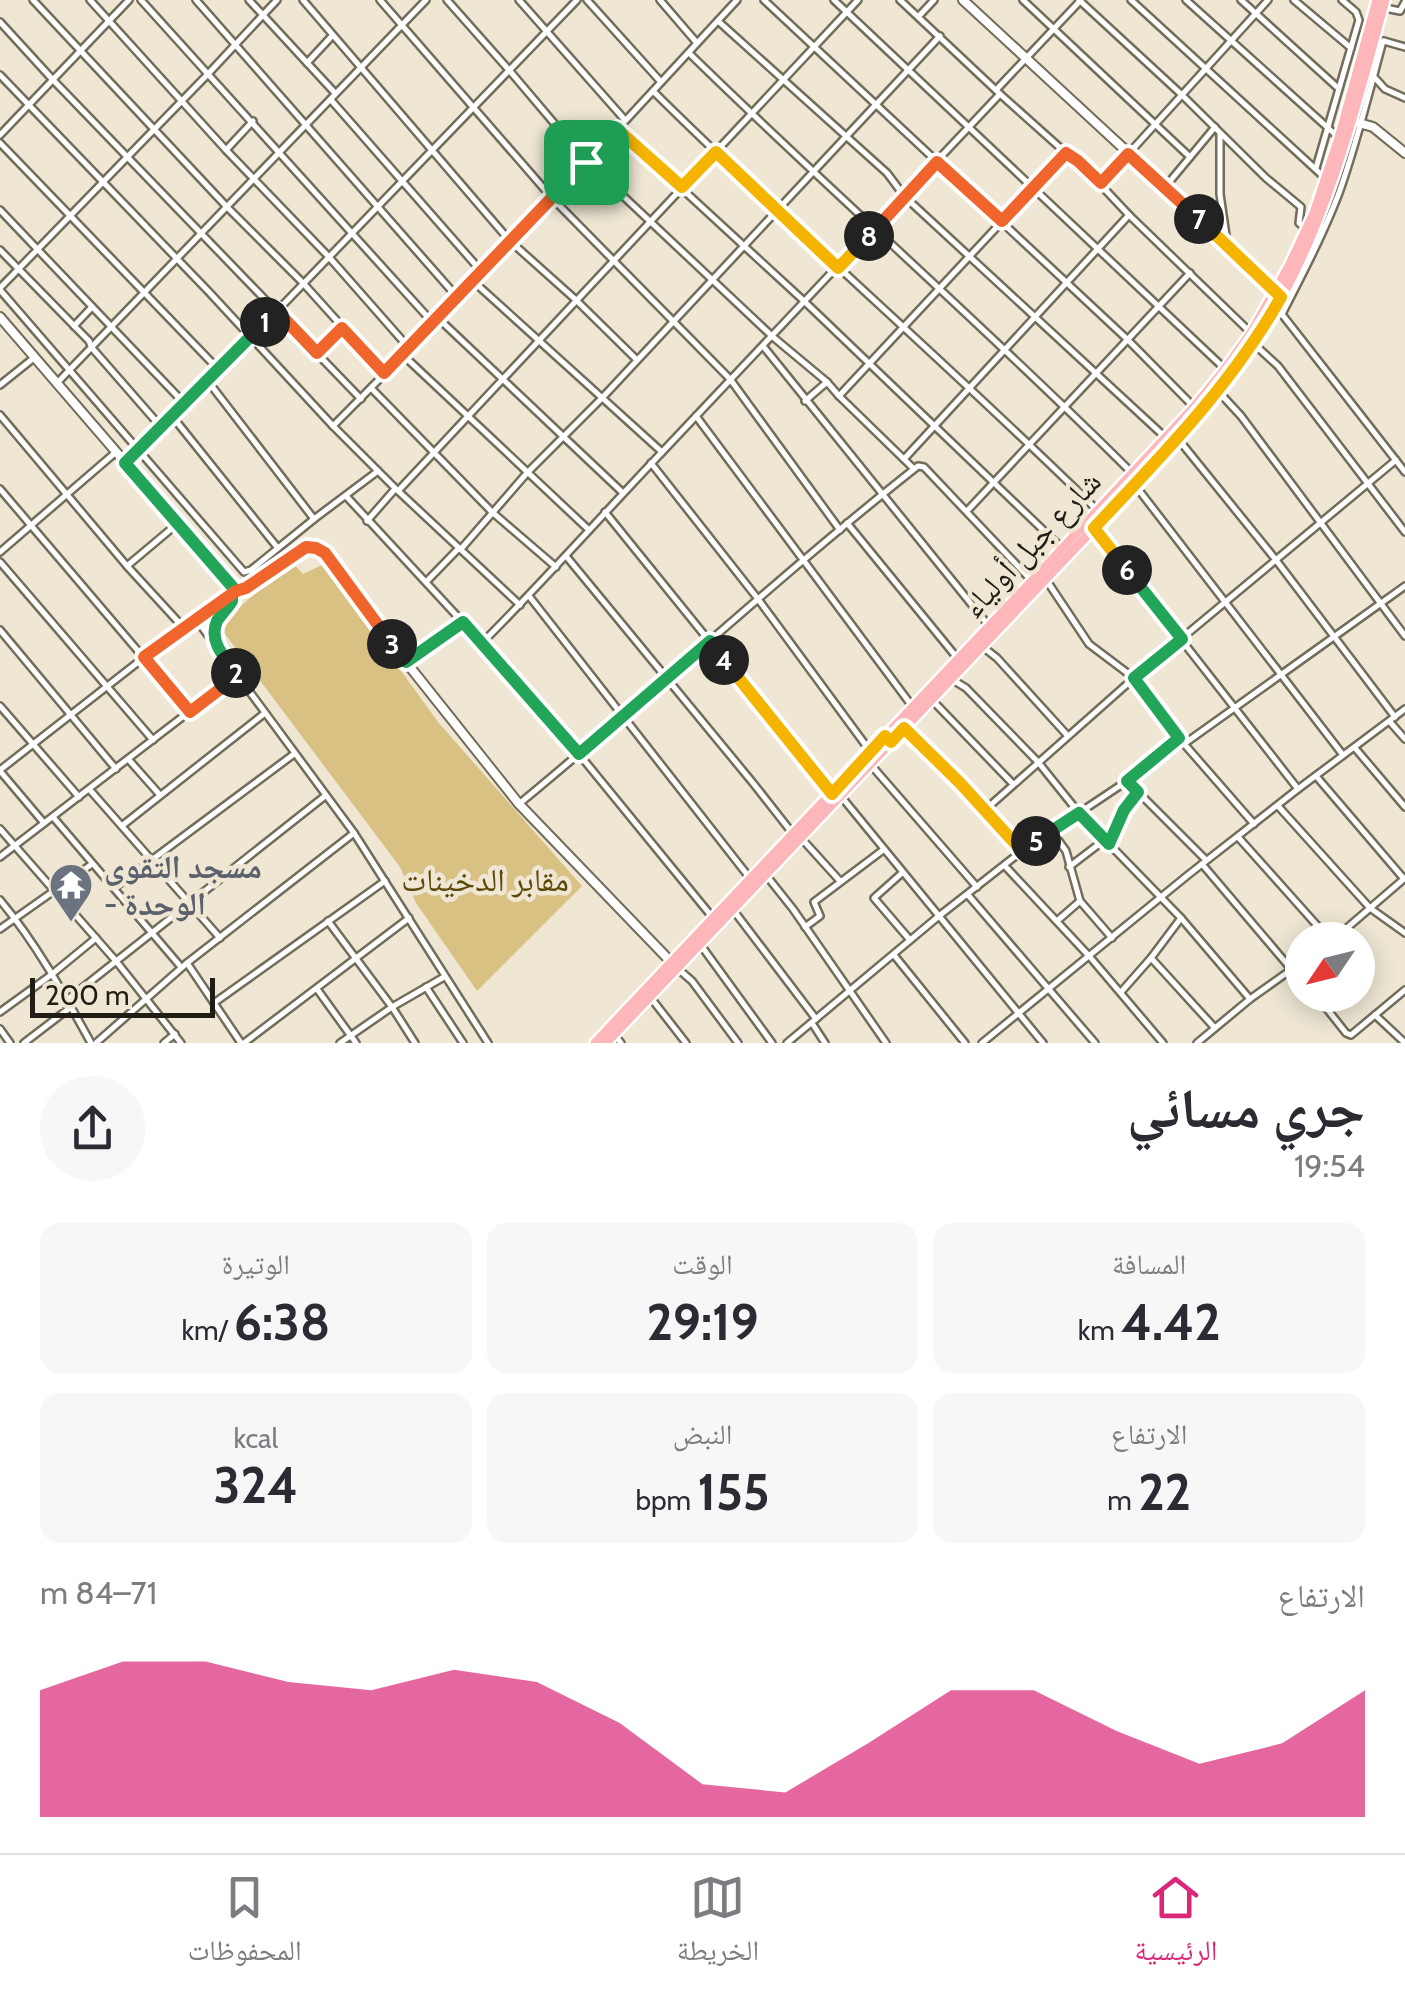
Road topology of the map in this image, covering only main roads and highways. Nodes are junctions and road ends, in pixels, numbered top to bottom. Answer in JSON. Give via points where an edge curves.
{"nodes":[{"id":1,"x":1382,"y":3,"type":"edge"},
{"id":2,"x":1278,"y":302,"type":"junction"},
{"id":3,"x":1100,"y":514,"type":"junction"},
{"id":4,"x":888,"y":739,"type":"junction"},
{"id":5,"x":836,"y":794,"type":"junction"},
{"id":6,"x":796,"y":836,"type":"junction"},
{"id":7,"x":674,"y":965,"type":"junction"},
{"id":8,"x":618,"y":1039,"type":"edge"},
{"id":9,"x":595,"y":1043,"type":"edge"},
{"id":10,"x":606,"y":1043,"type":"edge"}],
"edges":[{"from":1,"to":2,"type":"main road","name":"شارع جبل أولياء"},
{"from":1,"to":2,"type":"main road","name":"شارع جبل أولياء","via":[[1357,123]]},
{"from":2,"to":3,"type":"main road","name":"شارع جبل أولياء"},
{"from":2,"to":3,"type":"main road","name":"شارع جبل أولياء","via":[[1218,392]]},
{"from":3,"to":4,"type":"main road","name":"شارع جبل أولياء"},
{"from":3,"to":4,"type":"main road","name":"شارع جبل أولياء","via":[[1046,579]]},
{"from":4,"to":5,"type":"main road","name":"شارع جبل أولياء"},
{"from":4,"to":5,"type":"main road","name":"شارع جبل أولياء"},
{"from":5,"to":6,"type":"main road","name":"شارع جبل أولياء"},
{"from":6,"to":7,"type":"main road","name":"شارع جبل أولياء"},
{"from":6,"to":7,"type":"main road","name":"شارع جبل أولياء"},
{"from":7,"to":8,"type":"main road","name":"شارع جبل أولياء"},
{"from":7,"to":9,"type":"main road","name":"شارع جبل أولياء"},
{"from":8,"to":10,"type":"main road","name":"شارع جبل أولياء"}]}
